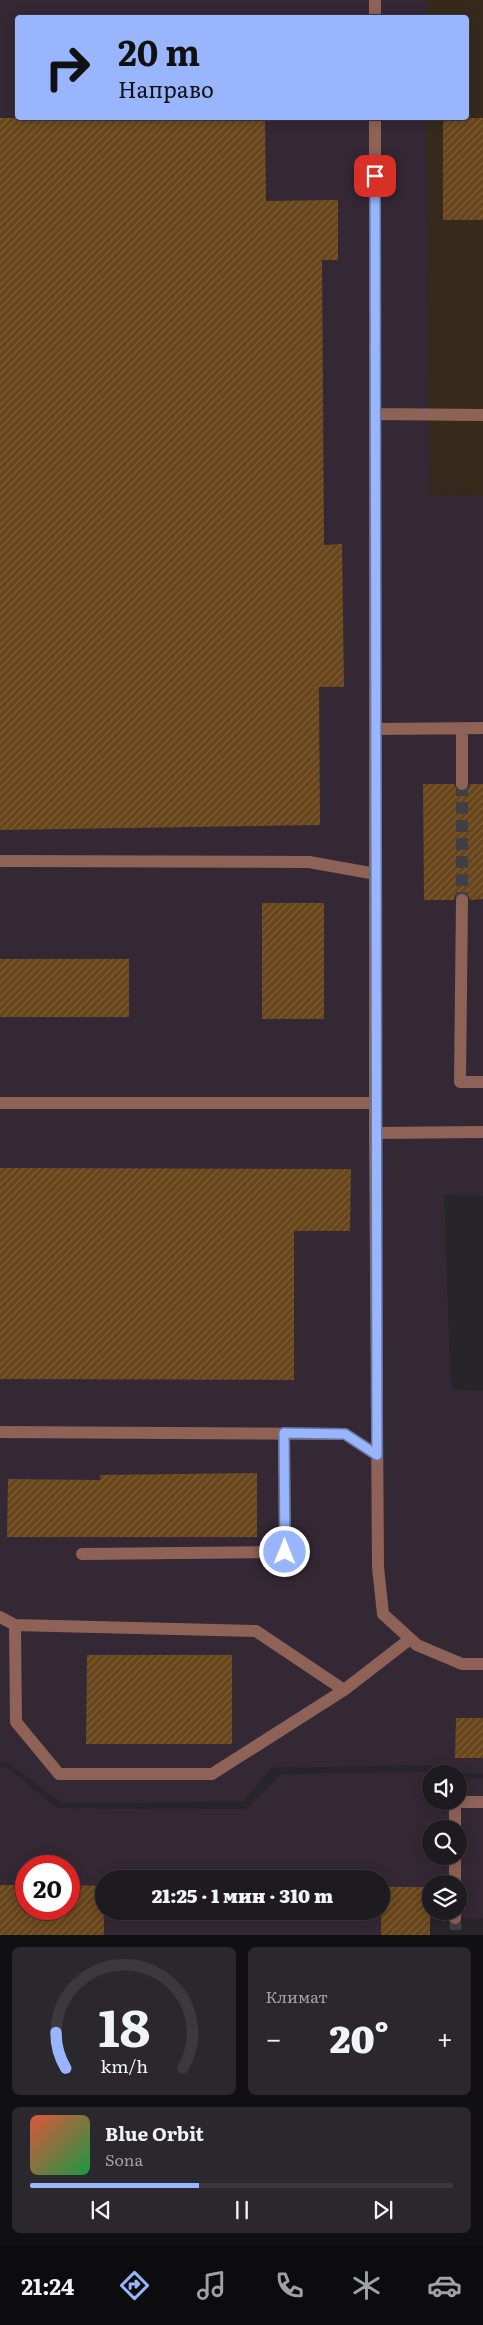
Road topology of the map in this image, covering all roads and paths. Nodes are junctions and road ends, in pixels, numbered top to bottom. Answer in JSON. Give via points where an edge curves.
{"nodes":[{"id":1,"x":375,"y":0,"type":"edge"},
{"id":2,"x":375,"y":15,"type":"edge"},
{"id":3,"x":375,"y":120,"type":"edge"},
{"id":4,"x":375,"y":414,"type":"junction"},
{"id":5,"x":483,"y":415,"type":"edge"},
{"id":6,"x":375,"y":728,"type":"junction"},
{"id":7,"x":462,"y":728,"type":"junction"},
{"id":8,"x":483,"y":728,"type":"edge"},
{"id":9,"x":462,"y":784,"type":"tunnel mouth"},
{"id":10,"x":0,"y":861,"type":"edge"},
{"id":11,"x":376,"y":874,"type":"junction"},
{"id":12,"x":462,"y":900,"type":"tunnel mouth"},
{"id":13,"x":483,"y":1082,"type":"edge"},
{"id":14,"x":0,"y":1103,"type":"edge"},
{"id":15,"x":375,"y":1103,"type":"junction"},
{"id":16,"x":483,"y":1132,"type":"edge"},
{"id":17,"x":375,"y":1133,"type":"junction"},
{"id":18,"x":0,"y":1432,"type":"edge"},
{"id":19,"x":284,"y":1433,"type":"junction"},
{"id":20,"x":377,"y":1455,"type":"junction"},
{"id":21,"x":82,"y":1554,"type":"dead end"},
{"id":22,"x":0,"y":1617,"type":"edge"},
{"id":23,"x":15,"y":1625,"type":"junction"},
{"id":24,"x":410,"y":1639,"type":"junction"},
{"id":25,"x":483,"y":1664,"type":"edge"},
{"id":26,"x":344,"y":1690,"type":"junction"},
{"id":27,"x":483,"y":1802,"type":"edge"},
{"id":28,"x":455,"y":1820,"type":"edge"}],
"edges":[{"from":1,"to":2,"type":"lane"},
{"from":3,"to":4,"type":"lane"},
{"from":4,"to":5,"type":"lane"},
{"from":4,"to":6,"type":"lane"},
{"from":6,"to":7,"type":"lane"},
{"from":6,"to":11,"type":"lane"},
{"from":7,"to":8,"type":"lane"},
{"from":7,"to":9,"type":"lane"},
{"from":10,"to":11,"type":"lane","via":[[309,862]]},
{"from":11,"to":15,"type":"lane"},
{"from":12,"to":13,"type":"lane","via":[[460,1082]]},
{"from":14,"to":15,"type":"lane"},
{"from":15,"to":17,"type":"lane"},
{"from":16,"to":17,"type":"lane"},
{"from":17,"to":20,"type":"lane"},
{"from":18,"to":19,"type":"lane"},
{"from":19,"to":20,"type":"lane","via":[[345,1434]]},
{"from":19,"to":21,"type":"lane","via":[[285,1552]]},
{"from":20,"to":24,"type":"lane","via":[[378,1567],[383,1614]]},
{"from":22,"to":23,"type":"lane"},
{"from":23,"to":26,"type":"lane","via":[[256,1631]]},
{"from":23,"to":26,"type":"lane","via":[[16,1722],[59,1774],[212,1774]]},
{"from":24,"to":25,"type":"lane","via":[[462,1664]]},
{"from":24,"to":26,"type":"lane"},
{"from":27,"to":28,"type":"lane","via":[[455,1802]]}]}
